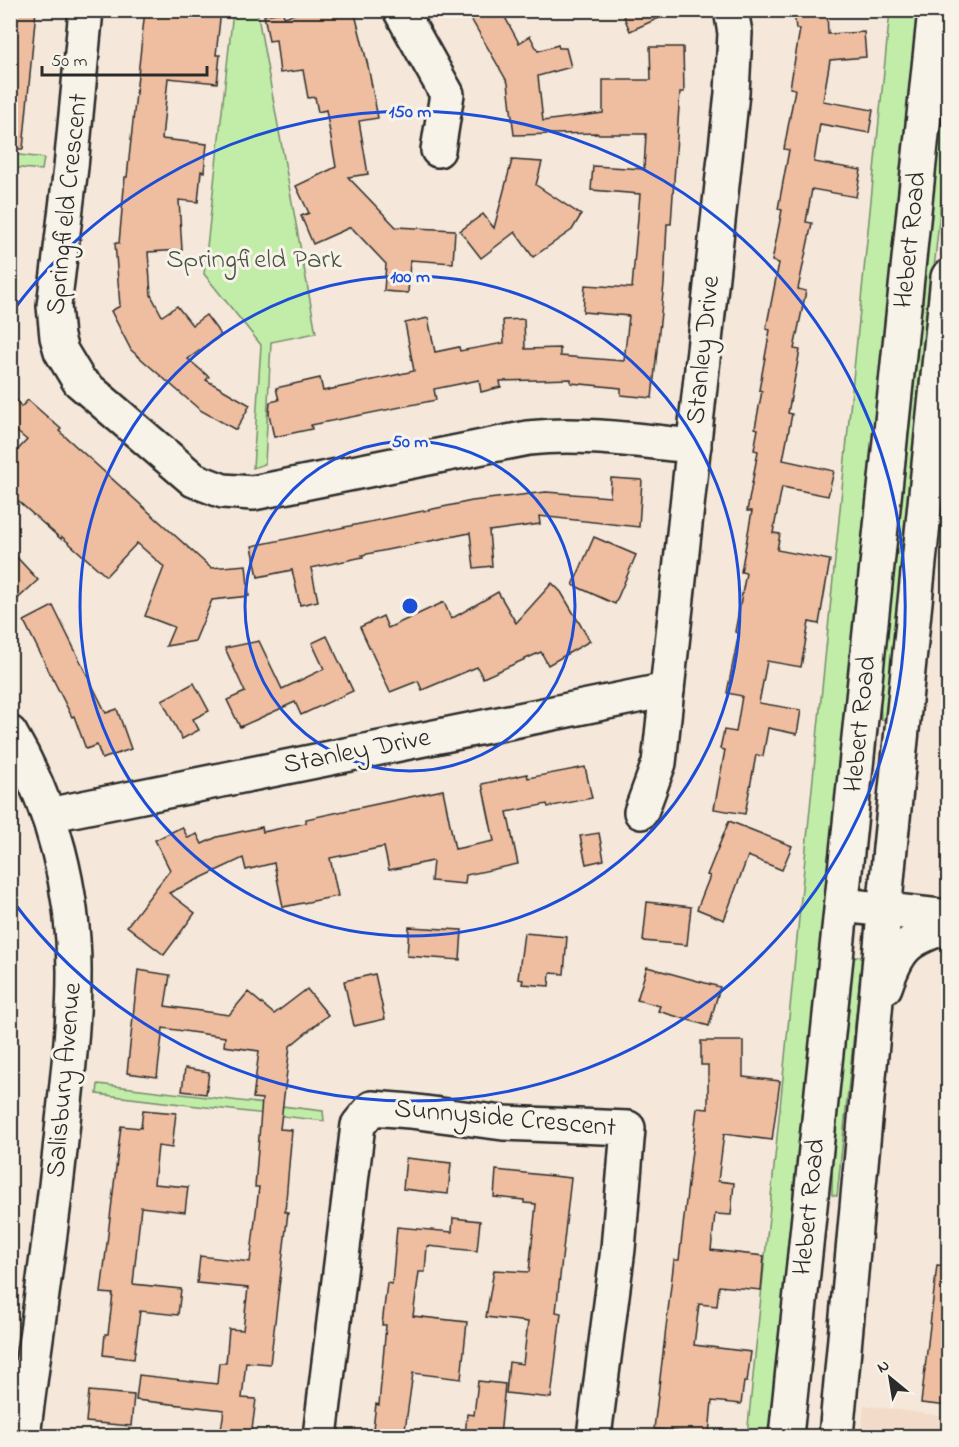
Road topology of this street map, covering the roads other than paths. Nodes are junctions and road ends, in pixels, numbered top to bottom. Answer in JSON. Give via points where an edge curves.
{"nodes":[{"id":1,"x":86,"y":10,"type":"edge"},
{"id":2,"x":400,"y":10,"type":"edge"},
{"id":3,"x":731,"y":10,"type":"edge"},
{"id":4,"x":935,"y":10,"type":"edge"},
{"id":5,"x":438,"y":150,"type":"dead end"},
{"id":6,"x":948,"y":277,"type":"edge"},
{"id":7,"x":694,"y":446,"type":"junction"},
{"id":8,"x":667,"y":690,"type":"junction"},
{"id":9,"x":10,"y":733,"type":"edge"},
{"id":10,"x":641,"y":812,"type":"dead end"},
{"id":11,"x":48,"y":815,"type":"junction"},
{"id":12,"x":843,"y":905,"type":"junction"},
{"id":13,"x":884,"y":909,"type":"junction"},
{"id":14,"x":948,"y":917,"type":"edge"},
{"id":15,"x":948,"y":926,"type":"edge"},
{"id":16,"x":874,"y":1018,"type":"junction"},
{"id":17,"x":20,"y":1426,"type":"edge"},
{"id":18,"x":320,"y":1437,"type":"edge"},
{"id":19,"x":594,"y":1437,"type":"edge"},
{"id":20,"x":786,"y":1437,"type":"edge"},
{"id":21,"x":836,"y":1437,"type":"edge"}],
"edges":[{"from":1,"to":7,"type":"street","name":"Springfield Crescent","via":[[54,306],[57,337],[69,367],[80,381],[194,480],[223,491],[253,493],[552,436]]},
{"from":2,"to":5,"type":"street","via":[[447,94]]},
{"from":3,"to":7,"type":"street","name":"Stanley Drive","via":[[735,33],[732,93]]},
{"from":4,"to":12,"type":"street","name":"Hebert Road"},
{"from":6,"to":13,"type":"street","name":"Hebert Road"},
{"from":7,"to":8,"type":"street","name":"Stanley Drive"},
{"from":8,"to":10,"type":"street","name":"Stanley Drive","via":[[659,763]]},
{"from":8,"to":11,"type":"street","name":"Stanley Drive"},
{"from":9,"to":11,"type":"street","name":"Salisbury Avenue"},
{"from":11,"to":17,"type":"street","name":"Salisbury Avenue","via":[[60,855],[72,924],[75,975],[56,1195]]},
{"from":12,"to":13,"type":"street"},
{"from":12,"to":20,"type":"street","name":"Hebert Road"},
{"from":13,"to":14,"type":"street"},
{"from":13,"to":16,"type":"street","name":"Hebert Road"},
{"from":15,"to":16,"type":"street","via":[[919,936],[898,954]]},
{"from":16,"to":21,"type":"street","name":"Hebert Road"},
{"from":18,"to":19,"type":"street","name":"Sunnyside Crescent","via":[[358,1125],[372,1108],[503,1123],[628,1128],[618,1249]]}]}
